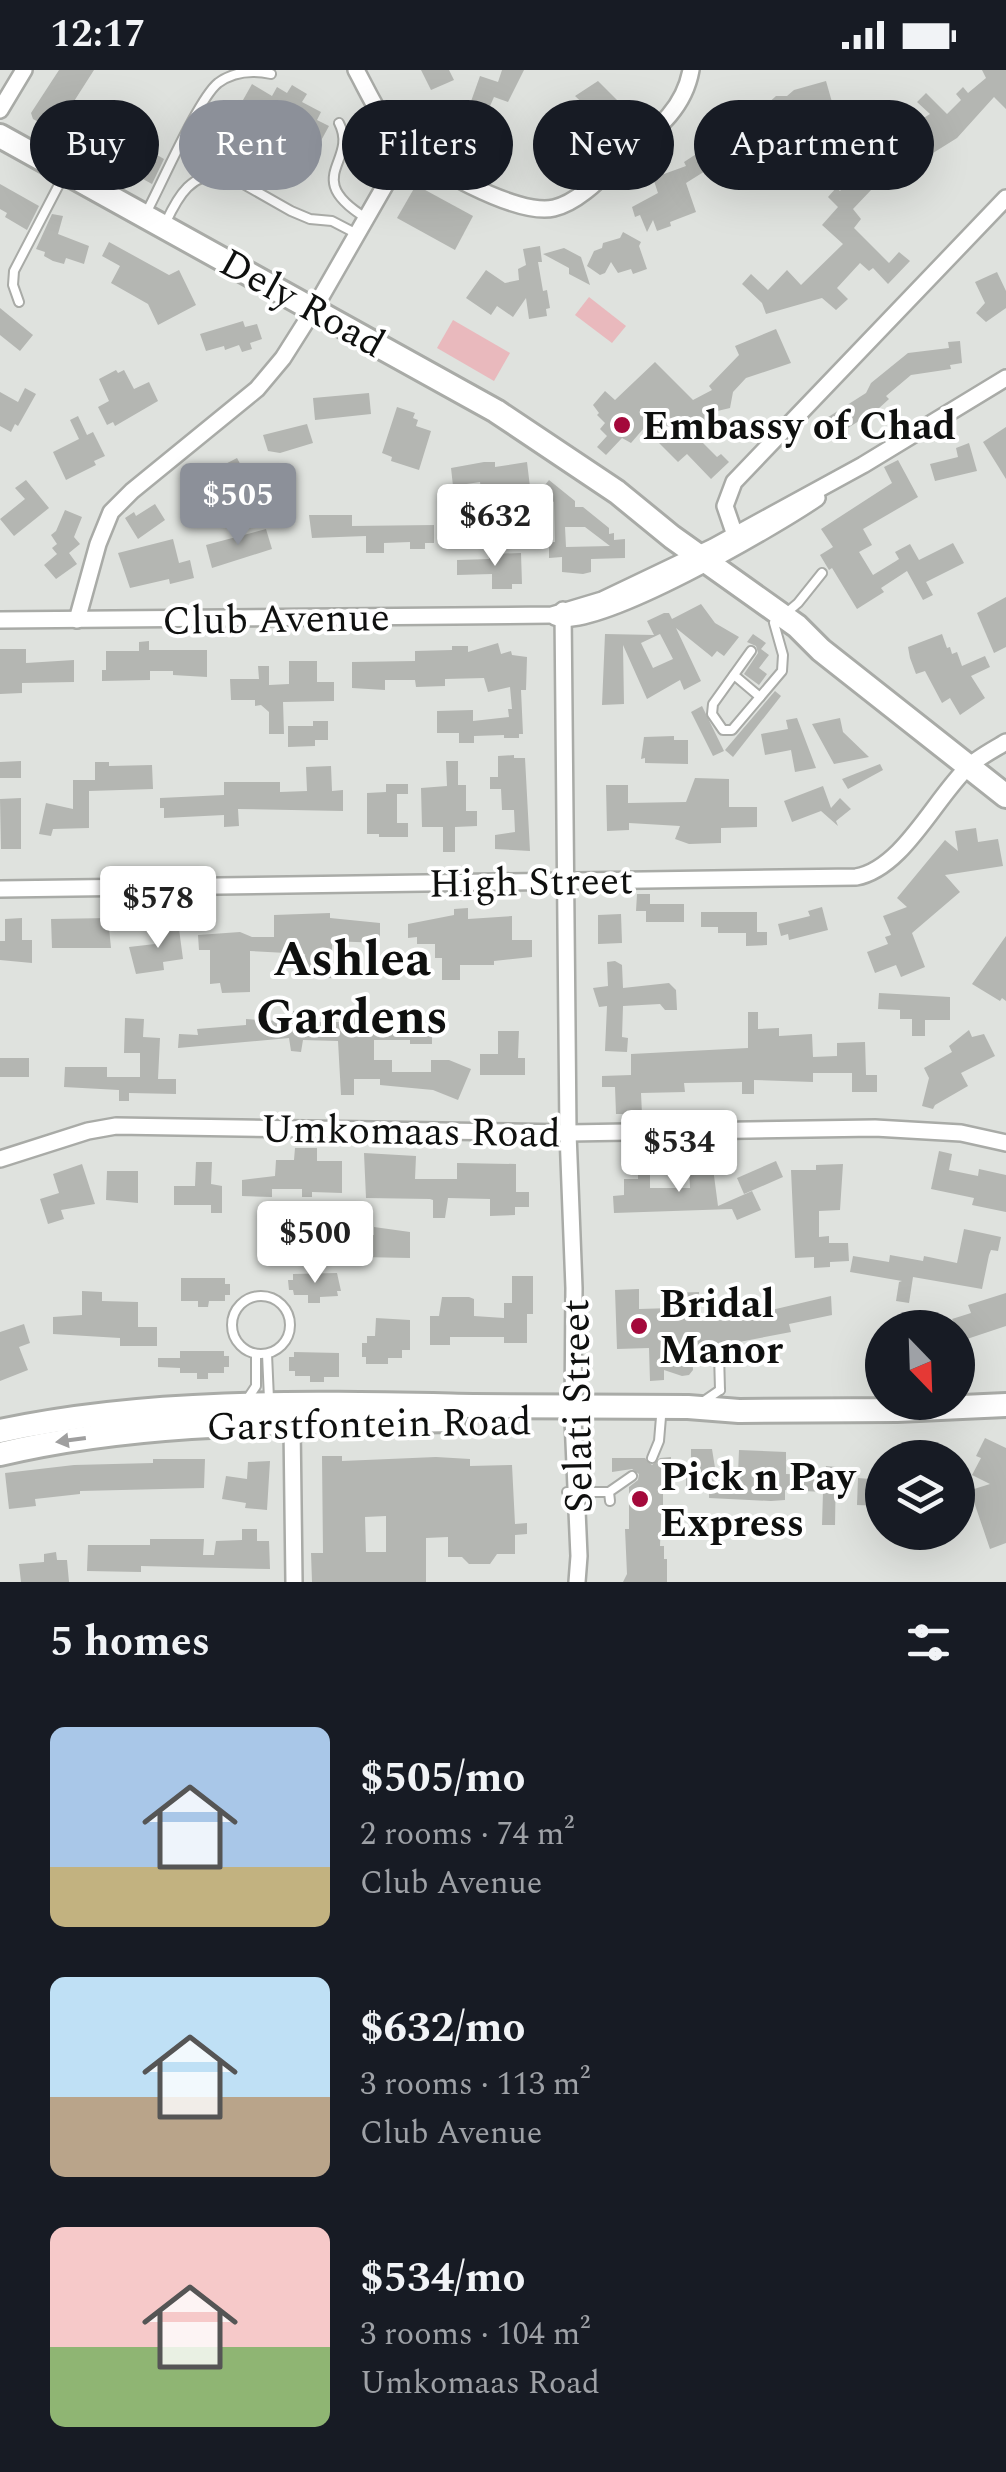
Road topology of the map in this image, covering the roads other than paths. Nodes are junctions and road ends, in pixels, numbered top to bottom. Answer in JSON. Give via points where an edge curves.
{"nodes":[{"id":1,"x":24,"y":70,"type":"edge"},
{"id":2,"x":356,"y":70,"type":"edge"},
{"id":3,"x":691,"y":70,"type":"edge"},
{"id":4,"x":270,"y":74,"type":"dead end"},
{"id":5,"x":373,"y":100,"type":"edge"},
{"id":6,"x":0,"y":110,"type":"edge"},
{"id":7,"x":339,"y":123,"type":"dead end"},
{"id":8,"x":0,"y":136,"type":"edge"},
{"id":9,"x":30,"y":152,"type":"edge"},
{"id":10,"x":56,"y":190,"type":"edge"},
{"id":11,"x":101,"y":190,"type":"edge"},
{"id":12,"x":383,"y":190,"type":"edge"},
{"id":13,"x":485,"y":190,"type":"edge"},
{"id":14,"x":1006,"y":198,"type":"edge"},
{"id":15,"x":366,"y":218,"type":"junction"},
{"id":16,"x":155,"y":220,"type":"junction"},
{"id":17,"x":357,"y":234,"type":"junction"},
{"id":18,"x":20,"y":302,"type":"dead end"},
{"id":19,"x":314,"y":309,"type":"junction"},
{"id":20,"x":1006,"y":378,"type":"edge"},
{"id":21,"x":737,"y":540,"type":"junction"},
{"id":22,"x":696,"y":562,"type":"junction"},
{"id":23,"x":822,"y":574,"type":"dead end"},
{"id":24,"x":559,"y":615,"type":"junction"},
{"id":25,"x":778,"y":619,"type":"junction"},
{"id":26,"x":0,"y":620,"type":"edge"},
{"id":27,"x":77,"y":620,"type":"junction"},
{"id":28,"x":751,"y":652,"type":"dead end"},
{"id":29,"x":734,"y":676,"type":"junction"},
{"id":30,"x":760,"y":697,"type":"junction"},
{"id":31,"x":1006,"y":742,"type":"edge"},
{"id":32,"x":968,"y":766,"type":"junction"},
{"id":33,"x":1006,"y":796,"type":"edge"},
{"id":34,"x":564,"y":881,"type":"junction"},
{"id":35,"x":0,"y":889,"type":"edge"},
{"id":36,"x":568,"y":1133,"type":"junction"},
{"id":37,"x":1006,"y":1143,"type":"edge"},
{"id":38,"x":0,"y":1158,"type":"edge"},
{"id":39,"x":719,"y":1353,"type":"dead end"},
{"id":40,"x":261,"y":1354,"type":"junction"},
{"id":41,"x":720,"y":1390,"type":"junction"},
{"id":42,"x":741,"y":1404,"type":"junction"},
{"id":43,"x":273,"y":1405,"type":"junction"},
{"id":44,"x":1006,"y":1405,"type":"edge"},
{"id":45,"x":236,"y":1406,"type":"junction"},
{"id":46,"x":663,"y":1412,"type":"junction"},
{"id":47,"x":569,"y":1413,"type":"junction"},
{"id":48,"x":292,"y":1424,"type":"junction"},
{"id":49,"x":0,"y":1431,"type":"edge"},
{"id":50,"x":0,"y":1454,"type":"edge"},
{"id":51,"x":652,"y":1458,"type":"dead end"},
{"id":52,"x":632,"y":1476,"type":"dead end"},
{"id":53,"x":572,"y":1492,"type":"junction"},
{"id":54,"x":294,"y":1582,"type":"edge"},
{"id":55,"x":575,"y":1582,"type":"edge"}],
"edges":[{"from":1,"to":6,"type":"street"},
{"from":2,"to":5,"type":"street"},
{"from":3,"to":13,"type":"street","via":[[675,111],[572,200],[542,210],[513,206]]},
{"from":4,"to":16,"type":"lane","via":[[244,72],[210,91]]},
{"from":7,"to":15,"type":"lane","via":[[344,135],[336,193]]},
{"from":8,"to":9,"type":"main road","name":"Dely Road"},
{"from":10,"to":18,"type":"lane","via":[[14,271]]},
{"from":11,"to":16,"type":"main road","name":"Dely Road"},
{"from":12,"to":15,"type":"street"},
{"from":14,"to":21,"type":"street","via":[[734,482],[725,506]]},
{"from":15,"to":17,"type":"street"},
{"from":16,"to":17,"type":"lane","via":[[183,189],[205,175],[224,173],[291,211]]},
{"from":16,"to":19,"type":"main road","name":"Dely Road"},
{"from":17,"to":19,"type":"street"},
{"from":19,"to":22,"type":"main road","name":"Dely Road","via":[[496,411]]},
{"from":19,"to":27,"type":"street","via":[[257,389],[111,512]]},
{"from":20,"to":21,"type":"street","name":"Club Avenue","via":[[792,516]]},
{"from":21,"to":22,"type":"street","name":"Club Avenue"},
{"from":22,"to":24,"type":"street","name":"Club Avenue","via":[[607,609]]},
{"from":22,"to":25,"type":"main road","name":"Dely Road"},
{"from":23,"to":25,"type":"lane"},
{"from":24,"to":27,"type":"street","name":"Club Avenue"},
{"from":24,"to":34,"type":"street","name":"Selati Street"},
{"from":25,"to":30,"type":"lane","via":[[782,671]]},
{"from":25,"to":32,"type":"main road","name":"Dely Road"},
{"from":26,"to":27,"type":"street","name":"Club Avenue"},
{"from":28,"to":29,"type":"lane"},
{"from":29,"to":30,"type":"lane"},
{"from":29,"to":30,"type":"lane","via":[[713,704],[723,730],[732,730]]},
{"from":31,"to":32,"type":"street","name":"High Street"},
{"from":32,"to":33,"type":"main road","name":"Dely Road"},
{"from":32,"to":34,"type":"street","name":"High Street","via":[[888,862],[870,874]]},
{"from":34,"to":35,"type":"street","name":"High Street"},
{"from":34,"to":36,"type":"street","name":"Selati Street"},
{"from":36,"to":37,"type":"street","name":"Umkomaas Road","via":[[906,1128]]},
{"from":36,"to":38,"type":"street","name":"Umkomaas Road","via":[[116,1126]]},
{"from":36,"to":47,"type":"street","name":"Selati Street"},
{"from":39,"to":41,"type":"lane"},
{"from":40,"to":40,"type":"lane","via":[[241,1346],[232,1332],[244,1301],[260,1296],[283,1306],[290,1322],[287,1339]]},
{"from":40,"to":43,"type":"lane"},
{"from":40,"to":45,"type":"lane","via":[[256,1386]]},
{"from":41,"to":42,"type":"lane"},
{"from":41,"to":46,"type":"lane"},
{"from":42,"to":44,"type":"main road","name":"Garstfontein Road","via":[[898,1410]]},
{"from":42,"to":46,"type":"main road","name":"Garstfontein Road"},
{"from":43,"to":45,"type":"main road","name":"Garstfontein Road"},
{"from":43,"to":47,"type":"main road","name":"Garstfontein Road"},
{"from":45,"to":49,"type":"main road","name":"Garstfontein Road"},
{"from":46,"to":47,"type":"main road","name":"Garstfontein Road"},
{"from":46,"to":51,"type":"lane"},
{"from":47,"to":48,"type":"main road","name":"Garstfontein Road"},
{"from":47,"to":53,"type":"street","name":"Selati Street"},
{"from":48,"to":50,"type":"main road","name":"Garstfontein Road","one_way":true,"via":[[144,1431]]},
{"from":48,"to":54,"type":"street"},
{"from":52,"to":53,"type":"lane","via":[[610,1496]]},
{"from":53,"to":55,"type":"street","name":"Selati Street"}]}
